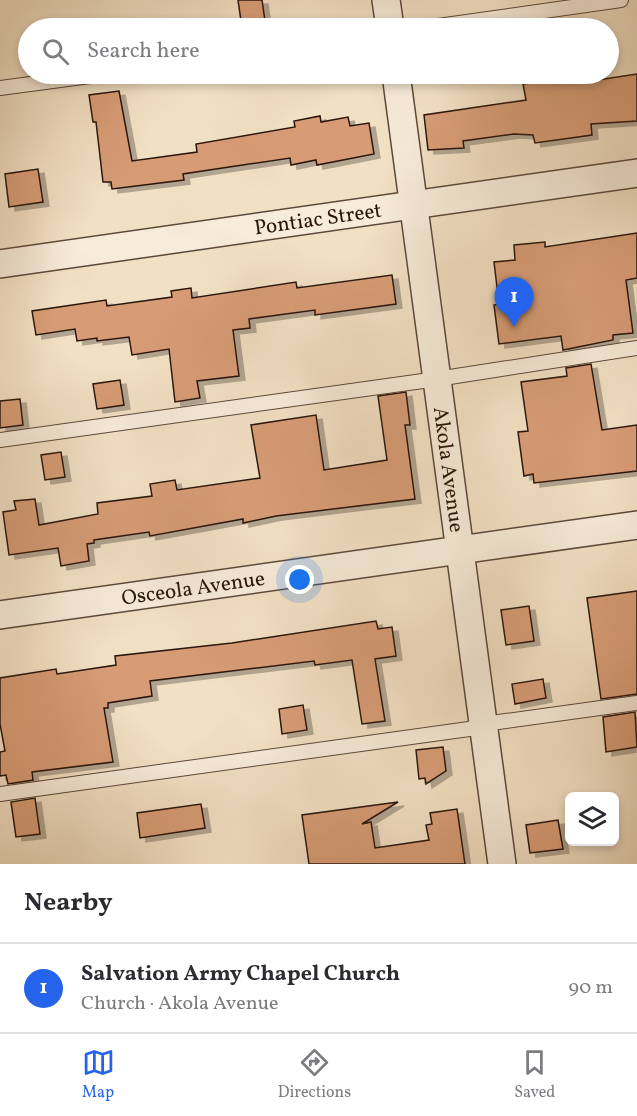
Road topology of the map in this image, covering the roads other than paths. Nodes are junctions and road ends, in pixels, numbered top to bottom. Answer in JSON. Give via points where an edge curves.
{"nodes":[{"id":1,"x":386,"y":0,"type":"edge"},
{"id":2,"x":621,"y":0,"type":"edge"},
{"id":3,"x":389,"y":18,"type":"edge"},
{"id":4,"x":494,"y":18,"type":"edge"},
{"id":5,"x":30,"y":84,"type":"edge"},
{"id":6,"x":397,"y":84,"type":"edge"},
{"id":7,"x":0,"y":88,"type":"edge"},
{"id":8,"x":637,"y":173,"type":"edge"},
{"id":9,"x":413,"y":205,"type":"junction"},
{"id":10,"x":0,"y":264,"type":"edge"},
{"id":11,"x":637,"y":348,"type":"edge"},
{"id":12,"x":437,"y":379,"type":"junction"},
{"id":13,"x":0,"y":440,"type":"edge"},
{"id":14,"x":637,"y":525,"type":"edge"},
{"id":15,"x":461,"y":551,"type":"junction"},
{"id":16,"x":0,"y":615,"type":"edge"},
{"id":17,"x":637,"y":703,"type":"edge"},
{"id":18,"x":484,"y":724,"type":"junction"},
{"id":19,"x":0,"y":794,"type":"edge"},
{"id":20,"x":502,"y":864,"type":"edge"}],
"edges":[{"from":1,"to":3,"type":"street"},
{"from":2,"to":4,"type":"lane"},
{"from":5,"to":7,"type":"lane"},
{"from":6,"to":9,"type":"street","name":"Akola Avenue"},
{"from":8,"to":9,"type":"street","name":"Pontiac Street"},
{"from":9,"to":10,"type":"street","name":"Pontiac Street"},
{"from":9,"to":12,"type":"street","name":"Akola Avenue"},
{"from":11,"to":12,"type":"lane"},
{"from":12,"to":13,"type":"lane"},
{"from":12,"to":15,"type":"street","name":"Akola Avenue"},
{"from":14,"to":15,"type":"street","name":"Osceola Avenue"},
{"from":15,"to":16,"type":"street","name":"Osceola Avenue"},
{"from":15,"to":18,"type":"street","name":"Akola Avenue"},
{"from":17,"to":18,"type":"lane"},
{"from":18,"to":19,"type":"lane"},
{"from":18,"to":20,"type":"street","name":"Akola Avenue"}]}
